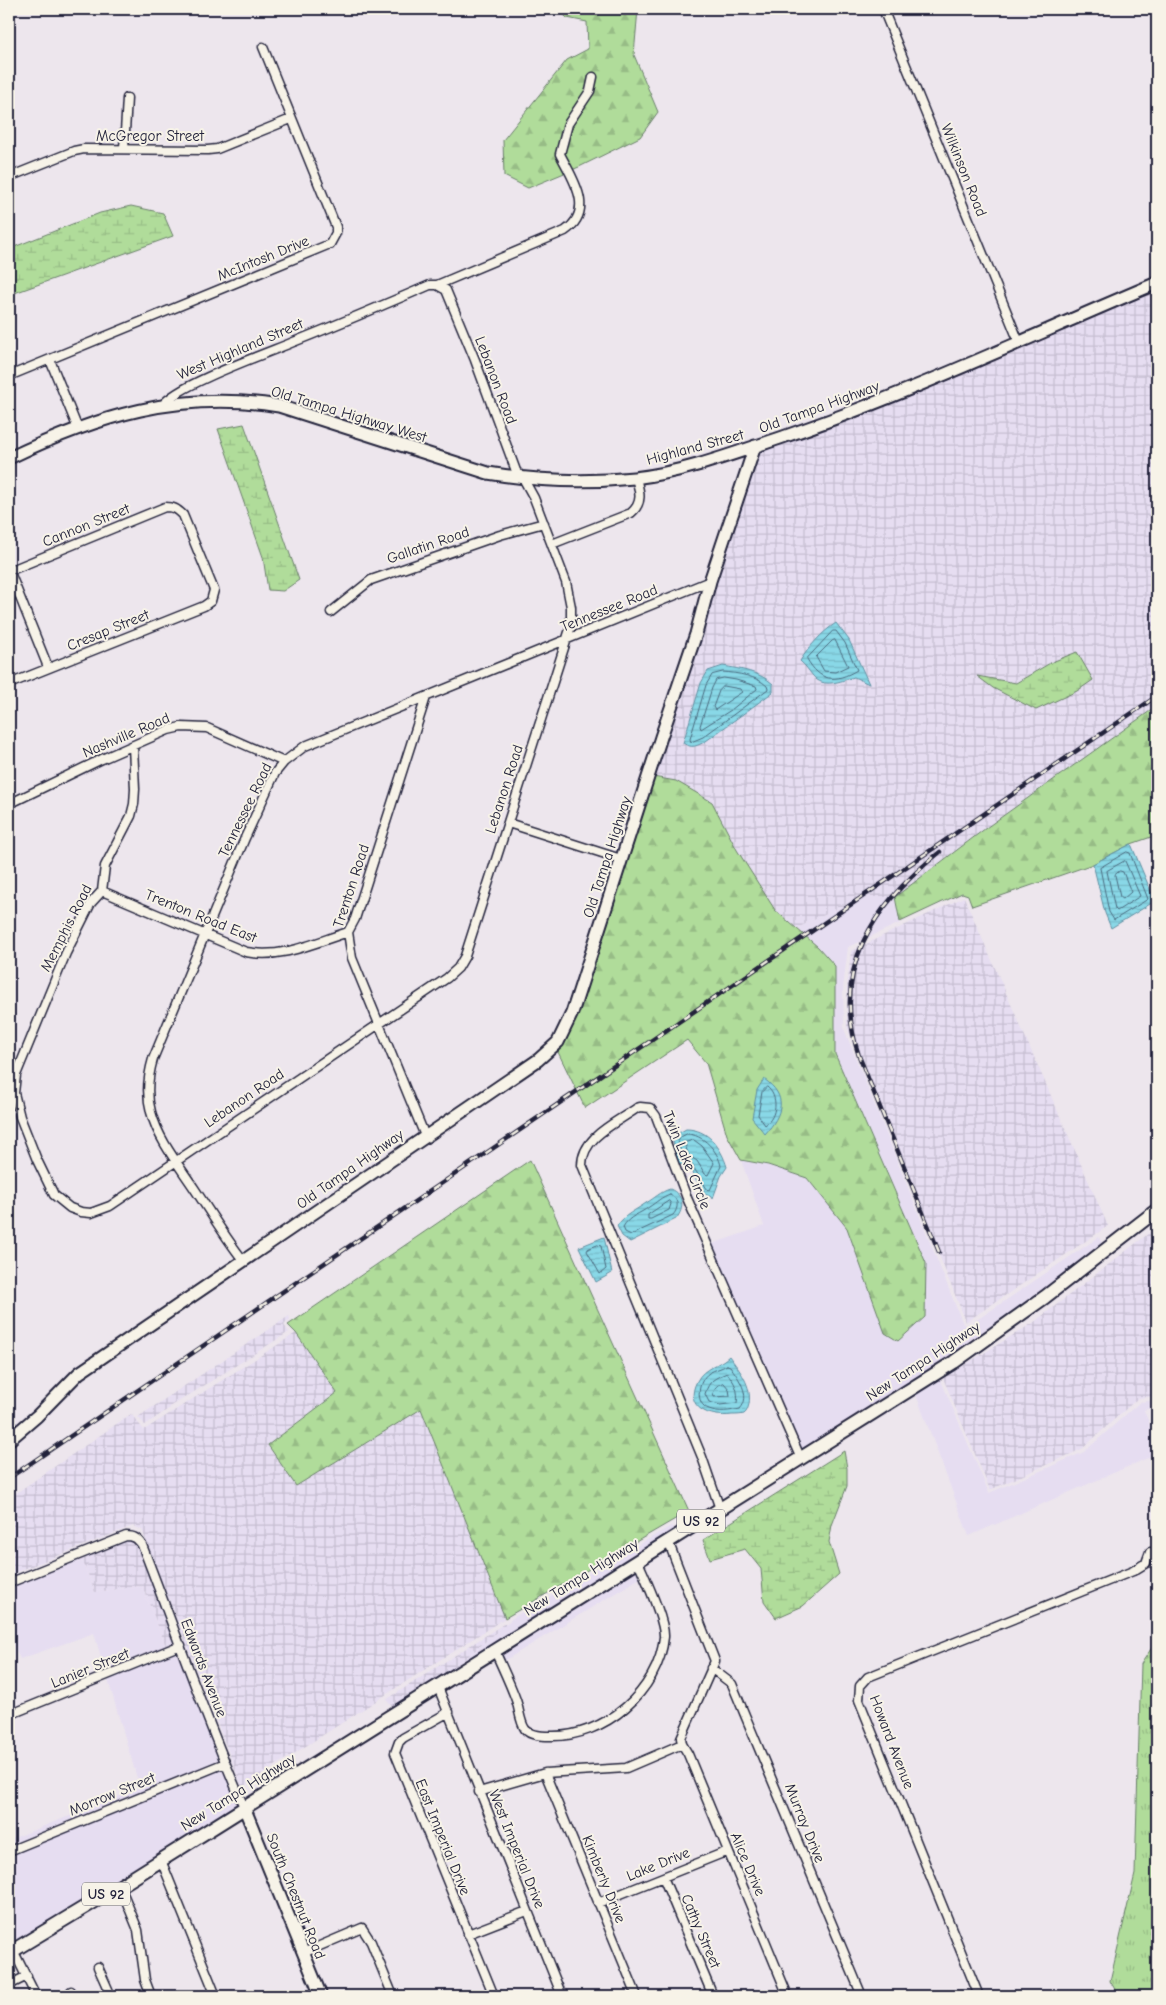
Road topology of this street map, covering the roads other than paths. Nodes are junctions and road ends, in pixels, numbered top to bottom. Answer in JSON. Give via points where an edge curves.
{"nodes":[{"id":1,"x":883,"y":9,"type":"edge"},
{"id":2,"x":264,"y":47,"type":"dead end"},
{"id":3,"x":593,"y":77,"type":"dead end"},
{"id":4,"x":128,"y":98,"type":"dead end"},
{"id":5,"x":291,"y":119,"type":"junction"},
{"id":6,"x":124,"y":149,"type":"junction"},
{"id":7,"x":9,"y":177,"type":"edge"},
{"id":8,"x":1157,"y":283,"type":"edge"},
{"id":9,"x":438,"y":285,"type":"junction"},
{"id":10,"x":1019,"y":342,"type":"junction"},
{"id":11,"x":50,"y":360,"type":"junction"},
{"id":12,"x":9,"y":376,"type":"edge"},
{"id":13,"x":163,"y":405,"type":"junction"},
{"id":14,"x":78,"y":429,"type":"junction"},
{"id":15,"x":755,"y":446,"type":"junction"},
{"id":16,"x":9,"y":458,"type":"edge"},
{"id":17,"x":523,"y":478,"type":"junction"},
{"id":18,"x":636,"y":478,"type":"junction"},
{"id":19,"x":544,"y":523,"type":"junction"},
{"id":20,"x":552,"y":544,"type":"junction"},
{"id":21,"x":9,"y":571,"type":"edge"},
{"id":22,"x":710,"y":581,"type":"junction"},
{"id":23,"x":213,"y":595,"type":"joint"},
{"id":24,"x":331,"y":612,"type":"dead end"},
{"id":25,"x":568,"y":639,"type":"junction"},
{"id":26,"x":48,"y":668,"type":"junction"},
{"id":27,"x":9,"y":684,"type":"edge"},
{"id":28,"x":426,"y":697,"type":"junction"},
{"id":29,"x":133,"y":746,"type":"junction"},
{"id":30,"x":284,"y":762,"type":"junction"},
{"id":31,"x":9,"y":804,"type":"edge"},
{"id":32,"x":508,"y":823,"type":"junction"},
{"id":33,"x":621,"y":860,"type":"junction"},
{"id":34,"x":102,"y":891,"type":"junction"},
{"id":35,"x":348,"y":932,"type":"junction"},
{"id":36,"x":205,"y":934,"type":"junction"},
{"id":37,"x":379,"y":1024,"type":"junction"},
{"id":38,"x":9,"y":1084,"type":"edge"},
{"id":39,"x":14,"y":1093,"type":"junction"},
{"id":40,"x":425,"y":1136,"type":"junction"},
{"id":41,"x":176,"y":1161,"type":"junction"},
{"id":42,"x":1157,"y":1210,"type":"edge"},
{"id":43,"x":243,"y":1260,"type":"junction"},
{"id":44,"x":9,"y":1440,"type":"edge"},
{"id":45,"x":801,"y":1459,"type":"junction"},
{"id":46,"x":720,"y":1509,"type":"junction"},
{"id":47,"x":668,"y":1541,"type":"junction"},
{"id":48,"x":1150,"y":1552,"type":"dead end"},
{"id":49,"x":638,"y":1561,"type":"junction"},
{"id":50,"x":9,"y":1583,"type":"edge"},
{"id":51,"x":181,"y":1645,"type":"junction"},
{"id":52,"x":495,"y":1651,"type":"junction"},
{"id":53,"x":712,"y":1668,"type":"junction"},
{"id":54,"x":438,"y":1687,"type":"junction"},
{"id":55,"x":449,"y":1712,"type":"junction"},
{"id":56,"x":9,"y":1715,"type":"edge"},
{"id":57,"x":682,"y":1744,"type":"junction"},
{"id":58,"x":225,"y":1763,"type":"junction"},
{"id":59,"x":545,"y":1773,"type":"junction"},
{"id":60,"x":479,"y":1792,"type":"junction"},
{"id":61,"x":244,"y":1807,"type":"junction"},
{"id":62,"x":9,"y":1850,"type":"edge"},
{"id":63,"x":728,"y":1851,"type":"junction"},
{"id":64,"x":161,"y":1860,"type":"junction"},
{"id":65,"x":663,"y":1877,"type":"junction"},
{"id":66,"x":120,"y":1886,"type":"junction"},
{"id":67,"x":598,"y":1903,"type":"junction"},
{"id":68,"x":528,"y":1911,"type":"junction"},
{"id":69,"x":468,"y":1934,"type":"junction"},
{"id":70,"x":11,"y":1951,"type":"edge"},
{"id":71,"x":303,"y":1953,"type":"junction"},
{"id":72,"x":98,"y":1967,"type":"dead end"},
{"id":73,"x":27,"y":1976,"type":"junction"},
{"id":74,"x":9,"y":1985,"type":"edge"},
{"id":75,"x":36,"y":1996,"type":"edge"},
{"id":76,"x":111,"y":1996,"type":"edge"},
{"id":77,"x":151,"y":1996,"type":"edge"},
{"id":78,"x":216,"y":1996,"type":"edge"},
{"id":79,"x":321,"y":1996,"type":"edge"},
{"id":80,"x":393,"y":1996,"type":"edge"},
{"id":81,"x":494,"y":1996,"type":"edge"},
{"id":82,"x":562,"y":1996,"type":"edge"},
{"id":83,"x":637,"y":1996,"type":"edge"},
{"id":84,"x":712,"y":1996,"type":"edge"},
{"id":85,"x":788,"y":1996,"type":"edge"},
{"id":86,"x":862,"y":1996,"type":"edge"},
{"id":87,"x":980,"y":1996,"type":"edge"}],
"edges":[{"from":1,"to":10,"type":"street","name":"Wilkinson Road"},
{"from":2,"to":5,"type":"street","name":"McIntosh Drive"},
{"from":3,"to":9,"type":"street","name":"West Highland Street","via":[[590,91],[568,124],[560,154],[579,193],[581,202],[577,221],[565,231]]},
{"from":4,"to":6,"type":"street"},
{"from":5,"to":6,"type":"street","name":"McGregor Street","via":[[216,149]]},
{"from":5,"to":11,"type":"street","name":"McIntosh Drive","via":[[336,227],[330,244]]},
{"from":6,"to":7,"type":"street","name":"McGregor Street","via":[[74,151]]},
{"from":8,"to":10,"type":"main road","name":"Old Tampa Highway"},
{"from":9,"to":13,"type":"street","name":"West Highland Street","via":[[430,285],[236,365],[175,393]]},
{"from":9,"to":17,"type":"street","name":"Lebanon Road","via":[[446,290],[450,299],[516,471]]},
{"from":10,"to":15,"type":"main road","name":"Old Tampa Highway","via":[[858,410]]},
{"from":11,"to":12,"type":"street","name":"McIntosh Drive"},
{"from":11,"to":14,"type":"street"},
{"from":13,"to":14,"type":"main road","name":"West Highland Street","via":[[112,416]]},
{"from":13,"to":17,"type":"main road","name":"Old Tampa Highway West","via":[[216,400],[279,406],[488,473]]},
{"from":14,"to":16,"type":"main road","name":"West Highland Street"},
{"from":15,"to":18,"type":"main road","name":"Highland Street","via":[[685,469]]},
{"from":15,"to":22,"type":"main road","name":"Old Tampa Highway"},
{"from":17,"to":18,"type":"main road","name":"Highland Street","via":[[566,482]]},
{"from":17,"to":19,"type":"street","name":"Lebanon Road"},
{"from":18,"to":20,"type":"street","via":[[641,495],[631,512]]},
{"from":19,"to":20,"type":"street","name":"Lebanon Road"},
{"from":19,"to":24,"type":"street","name":"Gallatin Road","via":[[371,580]]},
{"from":20,"to":25,"type":"street","name":"Lebanon Road","via":[[568,591],[571,626]]},
{"from":21,"to":23,"type":"street","name":"Cannon Street","via":[[165,507],[174,508],[183,515],[214,590]]},
{"from":21,"to":26,"type":"street"},
{"from":22,"to":25,"type":"street","name":"Tennessee Road"},
{"from":22,"to":33,"type":"main road","name":"Old Tampa Highway","via":[[697,632]]},
{"from":23,"to":26,"type":"street","name":"Cresap Street","via":[[204,606]]},
{"from":25,"to":28,"type":"street","name":"Tennessee Road"},
{"from":25,"to":32,"type":"street","name":"Lebanon Road"},
{"from":26,"to":27,"type":"street","name":"Cresap Street"},
{"from":28,"to":30,"type":"street","name":"Tennessee Road","via":[[305,746]]},
{"from":28,"to":35,"type":"street","name":"Trenton Road"},
{"from":29,"to":30,"type":"street","name":"Nashville Road","via":[[168,730],[195,726],[207,728]]},
{"from":29,"to":31,"type":"street","name":"Nashville Road"},
{"from":29,"to":34,"type":"street","name":"Memphis Road","via":[[134,804],[105,866]]},
{"from":30,"to":36,"type":"street","name":"Tennessee Road","via":[[275,774],[245,838]]},
{"from":32,"to":33,"type":"street"},
{"from":32,"to":37,"type":"street","name":"Lebanon Road","via":[[465,956],[458,968]]},
{"from":33,"to":40,"type":"main road","name":"Old Tampa Highway","via":[[572,1013],[558,1042],[543,1056]]},
{"from":34,"to":36,"type":"street","name":"Trenton Road East"},
{"from":34,"to":39,"type":"street","name":"Memphis Road","via":[[91,903],[66,953],[16,1075]]},
{"from":35,"to":36,"type":"street","name":"Trenton Road East","via":[[272,955],[246,952]]},
{"from":35,"to":37,"type":"street","name":"Trenton Road","via":[[352,958]]},
{"from":36,"to":41,"type":"street","name":"Tennessee Road","via":[[149,1075],[150,1111],[156,1128]]},
{"from":37,"to":40,"type":"street","name":"Trenton Road"},
{"from":37,"to":41,"type":"street","name":"Lebanon Road"},
{"from":38,"to":39,"type":"street"},
{"from":39,"to":41,"type":"street","via":[[20,1117],[54,1195],[70,1208],[91,1213],[103,1210]]},
{"from":40,"to":43,"type":"main road","name":"Old Tampa Highway"},
{"from":41,"to":43,"type":"street","name":"Tennessee Road"},
{"from":42,"to":45,"type":"main road","name":"New Tampa Highway","number":"US 92","via":[[996,1333]]},
{"from":43,"to":44,"type":"main road","name":"Old Tampa Highway","via":[[79,1373]]},
{"from":45,"to":46,"type":"main road","name":"New Tampa Highway","number":"US 92"},
{"from":45,"to":46,"type":"street","name":"Twin Lake Circle","via":[[687,1198],[656,1116],[650,1108],[637,1108],[587,1145],[582,1165],[702,1457]]},
{"from":46,"to":47,"type":"main road","name":"New Tampa Highway","number":"US 92"},
{"from":47,"to":49,"type":"main road","name":"New Tampa Highway","number":"US 92"},
{"from":47,"to":53,"type":"street","via":[[715,1661]]},
{"from":48,"to":87,"type":"street","name":"Howard Avenue","via":[[1146,1563],[1133,1571],[868,1677],[860,1686],[859,1700]]},
{"from":49,"to":52,"type":"main road","name":"New Tampa Highway","number":"US 92"},
{"from":49,"to":52,"type":"street","via":[[657,1609],[663,1640],[645,1686],[636,1698],[610,1718],[572,1735],[532,1734],[525,1729]]},
{"from":50,"to":51,"type":"street","name":"Edwards Avenue","via":[[133,1536],[142,1545]]},
{"from":51,"to":56,"type":"street","name":"Lanier Street"},
{"from":51,"to":58,"type":"street","name":"Edwards Avenue"},
{"from":52,"to":54,"type":"main road","name":"New Tampa Highway","number":"US 92"},
{"from":53,"to":57,"type":"street"},
{"from":53,"to":86,"type":"street","name":"Murray Drive","via":[[732,1684]]},
{"from":54,"to":55,"type":"street","name":"West Imperial Drive"},
{"from":54,"to":61,"type":"main road","name":"New Tampa Highway","number":"US 92"},
{"from":55,"to":60,"type":"street","name":"West Imperial Drive"},
{"from":55,"to":69,"type":"street","name":"East Imperial Drive","via":[[404,1738],[395,1753]]},
{"from":57,"to":59,"type":"street","via":[[621,1769]]},
{"from":57,"to":63,"type":"street","name":"Alice Drive"},
{"from":58,"to":61,"type":"street","name":"Edwards Avenue"},
{"from":58,"to":62,"type":"street","name":"Morrow Street"},
{"from":59,"to":60,"type":"street"},
{"from":59,"to":67,"type":"street","name":"Kimberly Drive"},
{"from":60,"to":68,"type":"street","name":"West Imperial Drive"},
{"from":61,"to":64,"type":"main road","name":"New Tampa Highway","number":"US 92"},
{"from":61,"to":71,"type":"main road","name":"South Chestnut Road"},
{"from":63,"to":65,"type":"street","name":"Lake Drive"},
{"from":63,"to":85,"type":"street","name":"Alice Drive"},
{"from":64,"to":66,"type":"main road","name":"New Tampa Highway","number":"US 92"},
{"from":64,"to":78,"type":"street"},
{"from":65,"to":67,"type":"street","name":"Lake Drive"},
{"from":65,"to":84,"type":"street","name":"Cathy Street"},
{"from":66,"to":70,"type":"main road","name":"New Tampa Highway","number":"US 92"},
{"from":66,"to":77,"type":"street","via":[[138,1930],[145,1980]]},
{"from":67,"to":83,"type":"street","name":"Kimberly Drive"},
{"from":68,"to":69,"type":"street"},
{"from":68,"to":82,"type":"street","name":"West Imperial Drive"},
{"from":69,"to":81,"type":"street","name":"East Imperial Drive"},
{"from":70,"to":73,"type":"street"},
{"from":71,"to":79,"type":"main road","name":"South Chestnut Road"},
{"from":71,"to":80,"type":"street","via":[[362,1928]]},
{"from":72,"to":76,"type":"street"},
{"from":73,"to":74,"type":"street"},
{"from":73,"to":75,"type":"street"}]}
